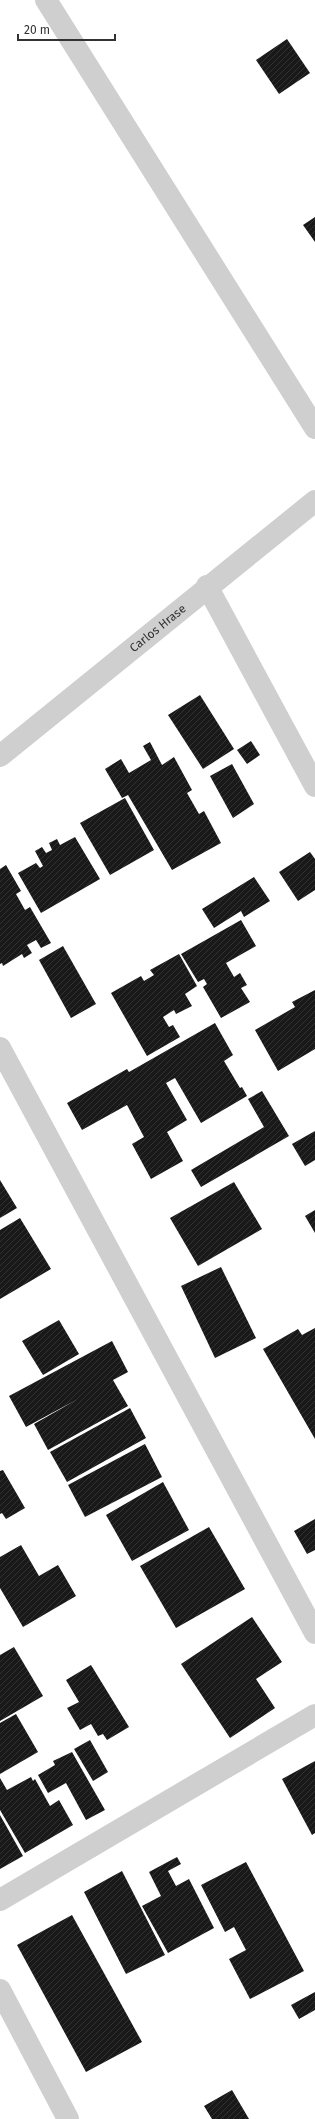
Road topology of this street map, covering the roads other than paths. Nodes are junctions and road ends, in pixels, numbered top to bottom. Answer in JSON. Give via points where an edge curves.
{"nodes":[{"id":1,"x":46,"y":0,"type":"edge"},
{"id":2,"x":315,"y":428,"type":"edge"},
{"id":3,"x":315,"y":501,"type":"edge"},
{"id":4,"x":207,"y":586,"type":"junction"},
{"id":5,"x":0,"y":756,"type":"edge"},
{"id":6,"x":315,"y":786,"type":"edge"},
{"id":7,"x":0,"y":1048,"type":"edge"},
{"id":8,"x":315,"y":1633,"type":"edge"},
{"id":9,"x":315,"y":1715,"type":"edge"},
{"id":10,"x":0,"y":1900,"type":"edge"},
{"id":11,"x":0,"y":1990,"type":"edge"},
{"id":12,"x":68,"y":2119,"type":"edge"}],
"edges":[{"from":1,"to":2,"type":"street"},
{"from":3,"to":4,"type":"street","name":"Carlos Hrase"},
{"from":4,"to":5,"type":"street","name":"Carlos Hrase"},
{"from":4,"to":6,"type":"street"},
{"from":7,"to":8,"type":"street"},
{"from":9,"to":10,"type":"street"},
{"from":11,"to":12,"type":"street"}]}
